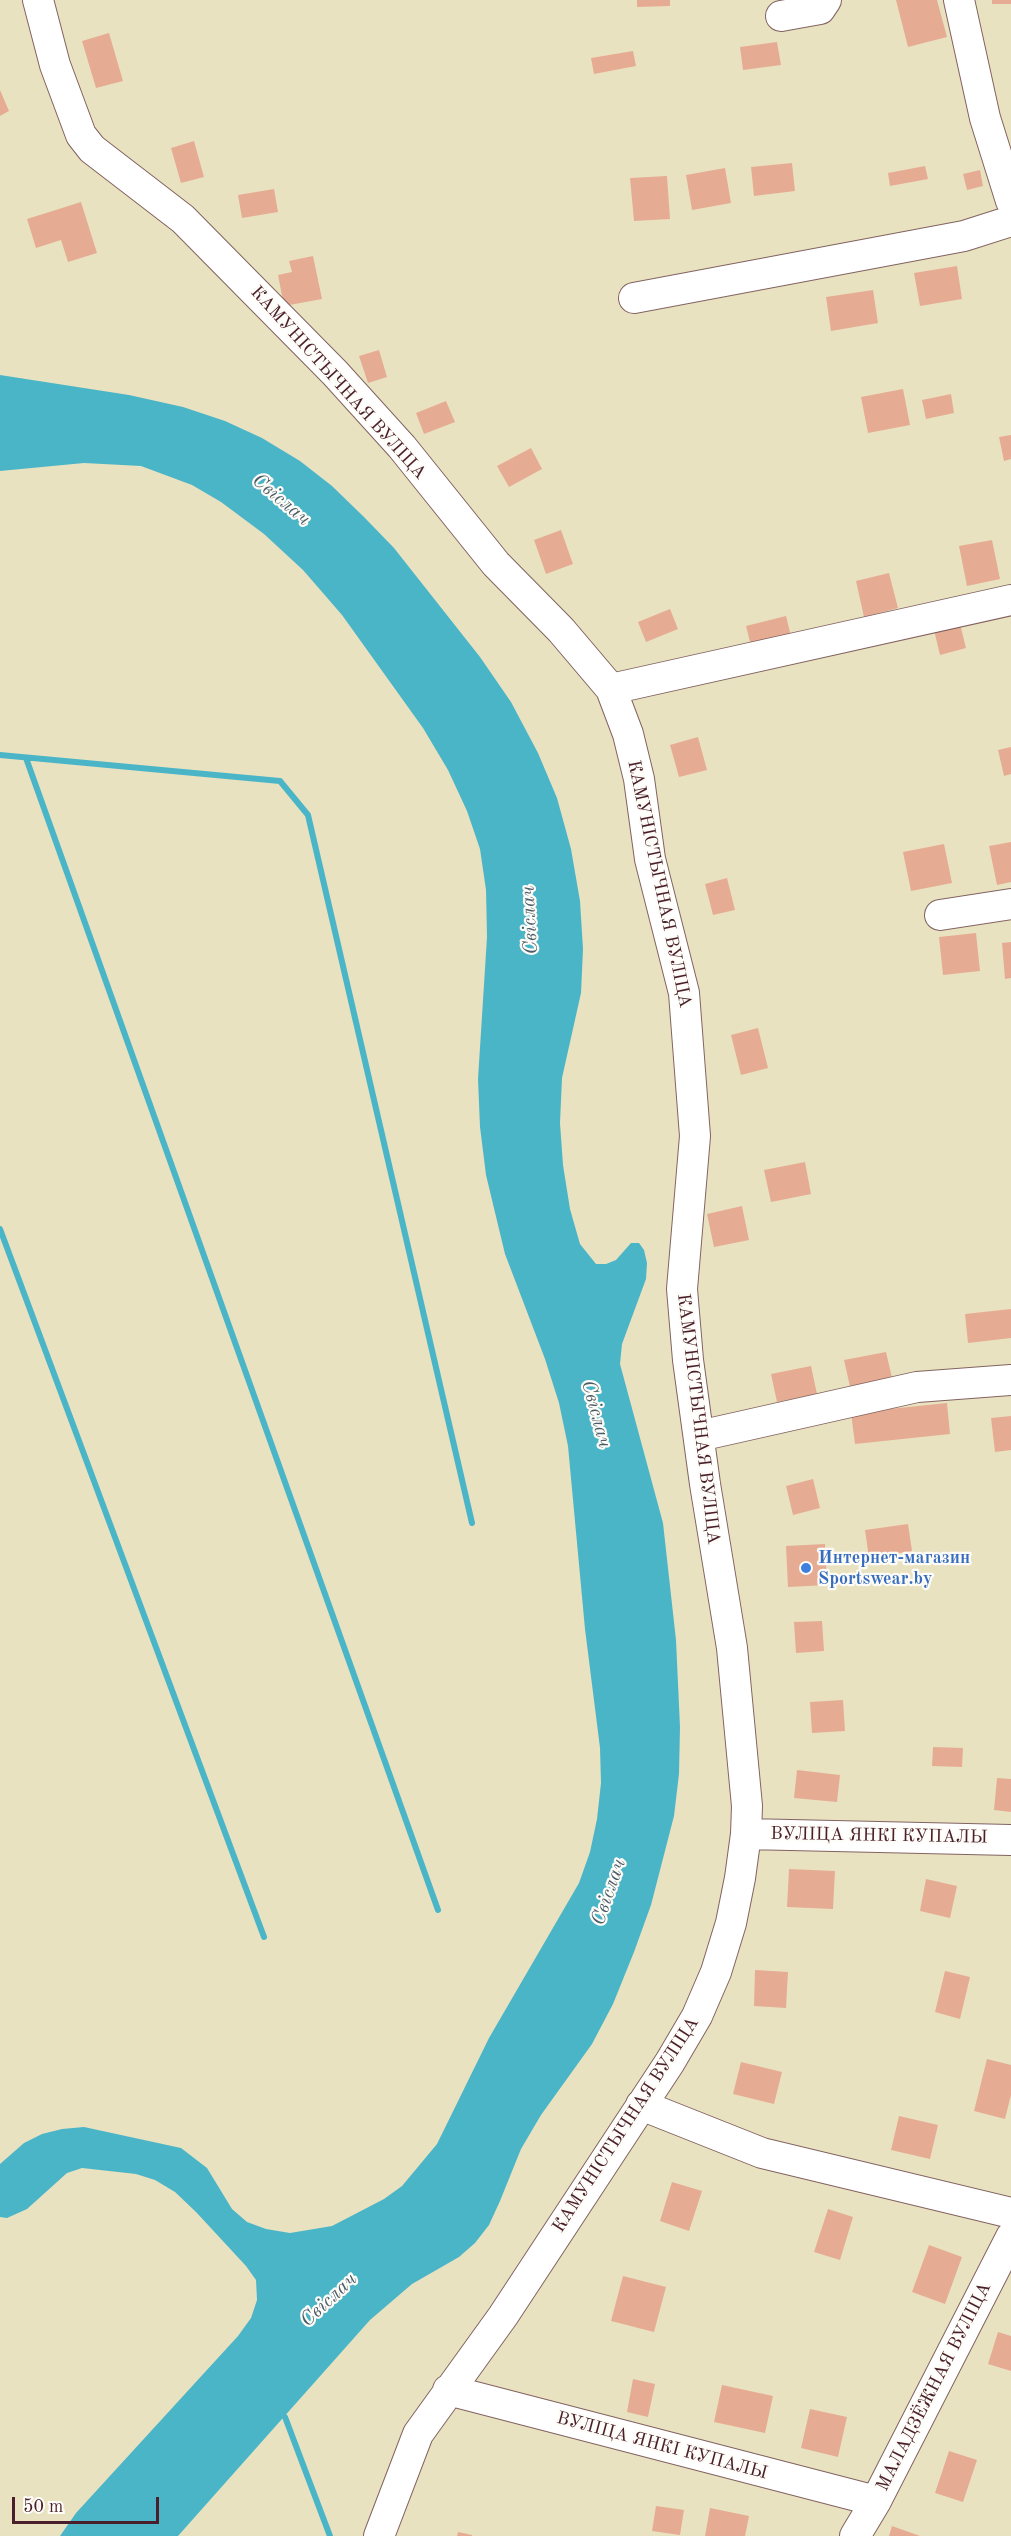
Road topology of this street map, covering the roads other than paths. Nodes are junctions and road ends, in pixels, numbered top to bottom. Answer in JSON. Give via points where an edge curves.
{"nodes":[{"id":1,"x":38,"y":0,"type":"edge"},
{"id":2,"x":826,"y":0,"type":"edge"},
{"id":3,"x":959,"y":0,"type":"edge"},
{"id":4,"x":781,"y":16,"type":"dead end"},
{"id":5,"x":1011,"y":201,"type":"edge"},
{"id":6,"x":1011,"y":221,"type":"edge"},
{"id":7,"x":634,"y":298,"type":"dead end"},
{"id":8,"x":1011,"y":600,"type":"edge"},
{"id":9,"x":611,"y":689,"type":"junction"},
{"id":10,"x":1011,"y":904,"type":"edge"},
{"id":11,"x":940,"y":915,"type":"dead end"},
{"id":12,"x":1011,"y":1380,"type":"edge"},
{"id":13,"x":699,"y":1436,"type":"junction"},
{"id":14,"x":746,"y":1834,"type":"junction"},
{"id":15,"x":1011,"y":1840,"type":"edge"},
{"id":16,"x":641,"y":2105,"type":"junction"},
{"id":17,"x":1011,"y":2213,"type":"edge"},
{"id":18,"x":1011,"y":2237,"type":"edge"},
{"id":19,"x":448,"y":2390,"type":"junction"},
{"id":20,"x":876,"y":2501,"type":"junction"},
{"id":21,"x":379,"y":2536,"type":"edge"},
{"id":22,"x":855,"y":2536,"type":"edge"}],
"edges":[{"from":1,"to":9,"type":"street","name":"КАМУНІСТЫЧНАЯ ВУЛІЦА","via":[[55,65],[81,135],[92,148],[183,219],[335,373],[402,447],[496,564],[561,630]]},
{"from":2,"to":4,"type":"street","via":[[820,9]]},
{"from":3,"to":5,"type":"street","via":[[985,118]]},
{"from":6,"to":7,"type":"street","via":[[964,236]]},
{"from":8,"to":9,"type":"street"},
{"from":9,"to":13,"type":"street","name":"КАМУНІСТЫЧНАЯ ВУЛІЦА","via":[[639,779],[653,870],[684,993],[695,1136],[682,1289]]},
{"from":10,"to":11,"type":"street"},
{"from":12,"to":13,"type":"street","via":[[917,1387]]},
{"from":13,"to":14,"type":"street","name":"КАМУНІСТЫЧНАЯ ВУЛІЦА","via":[[732,1648]]},
{"from":14,"to":15,"type":"street","name":"ВУЛІЦА ЯНКІ КУПАЛЫ"},
{"from":14,"to":16,"type":"street","name":"КАМУНІСТЫЧНАЯ ВУЛІЦА","via":[[731,1923],[716,1972],[697,2016]]},
{"from":16,"to":17,"type":"street","via":[[762,2153]]},
{"from":16,"to":19,"type":"street","name":"КАМУНІСТЫЧНАЯ ВУЛІЦА","via":[[503,2316]]},
{"from":18,"to":20,"type":"street","name":"МАЛАДЗЁЖНАЯ ВУЛІЦА"},
{"from":19,"to":20,"type":"street","name":"ВУЛІЦА ЯНКІ КУПАЛЫ"},
{"from":19,"to":21,"type":"street","name":"КАМУНІСТЫЧНАЯ ВУЛІЦА","via":[[418,2434]]},
{"from":20,"to":22,"type":"street","name":"МАЛАДЗЁЖНАЯ ВУЛІЦА"}]}
